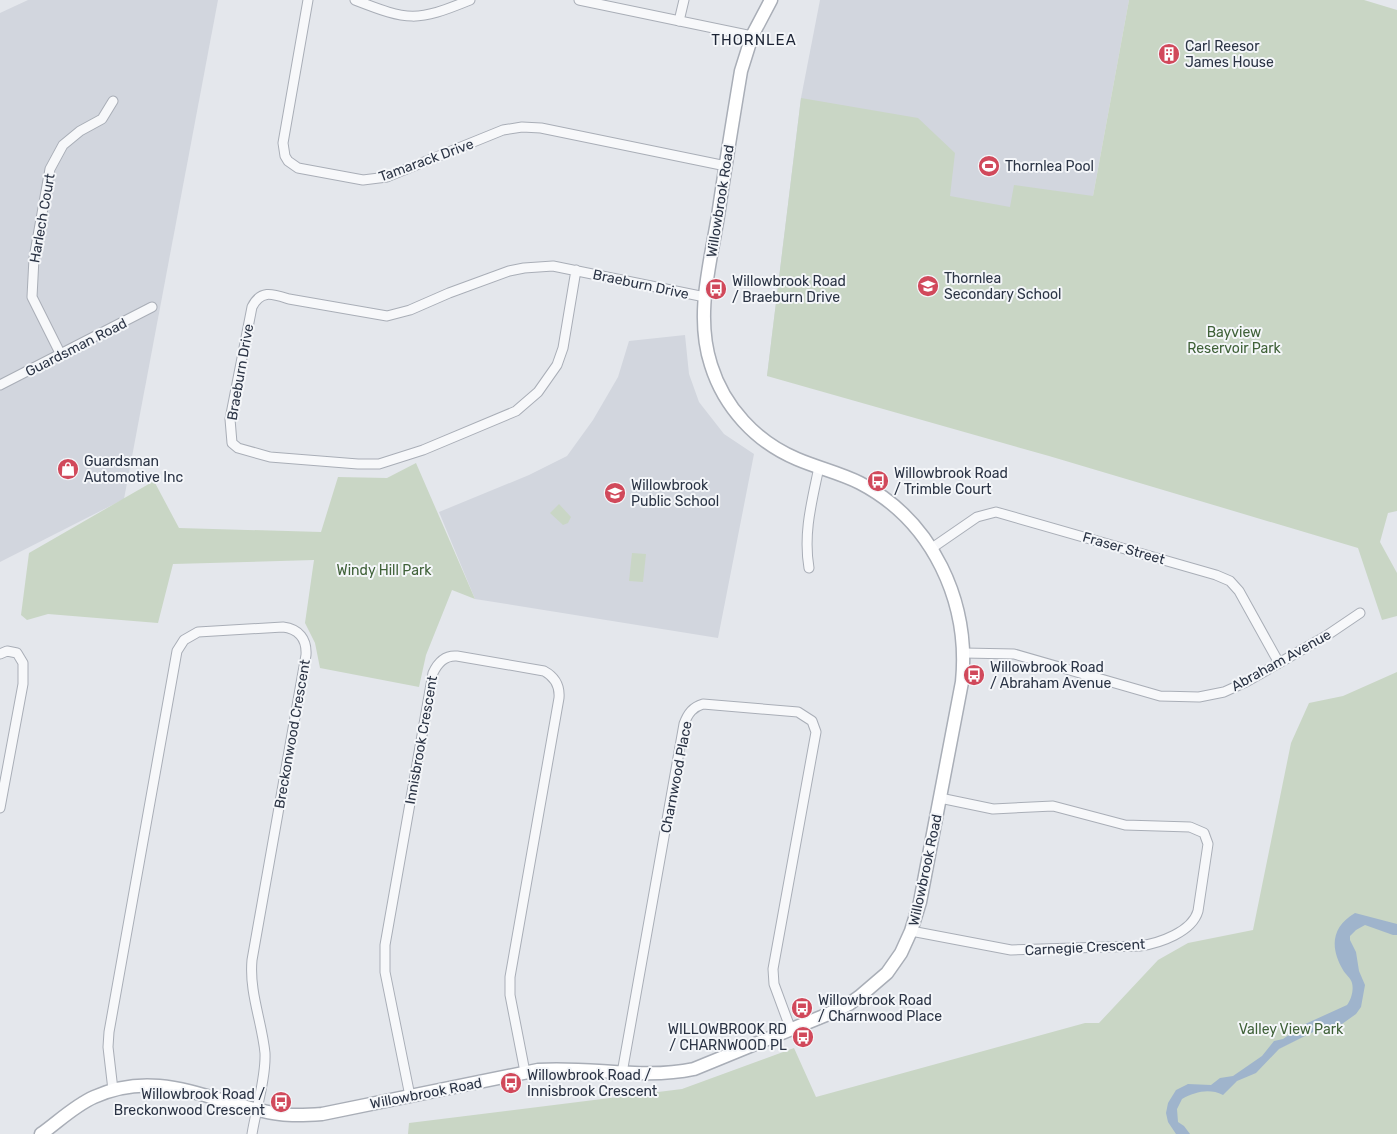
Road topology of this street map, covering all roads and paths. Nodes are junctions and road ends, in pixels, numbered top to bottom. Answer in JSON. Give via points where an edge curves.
{"nodes":[{"id":1,"x":308,"y":0,"type":"edge"},
{"id":2,"x":355,"y":0,"type":"edge"},
{"id":3,"x":470,"y":0,"type":"edge"},
{"id":4,"x":579,"y":0,"type":"edge"},
{"id":5,"x":684,"y":0,"type":"edge"},
{"id":6,"x":772,"y":0,"type":"edge"},
{"id":7,"x":679,"y":21,"type":"junction"},
{"id":8,"x":752,"y":36,"type":"junction"},
{"id":9,"x":113,"y":101,"type":"dead end"},
{"id":10,"x":726,"y":166,"type":"junction"},
{"id":11,"x":576,"y":270,"type":"junction"},
{"id":12,"x":705,"y":297,"type":"junction"},
{"id":13,"x":152,"y":307,"type":"dead end"},
{"id":14,"x":61,"y":355,"type":"junction"},
{"id":15,"x":0,"y":385,"type":"edge"},
{"id":16,"x":819,"y":467,"type":"junction"},
{"id":17,"x":932,"y":548,"type":"junction"},
{"id":18,"x":809,"y":568,"type":"dead end"},
{"id":19,"x":1360,"y":613,"type":"dead end"},
{"id":20,"x":964,"y":653,"type":"junction"},
{"id":21,"x":0,"y":654,"type":"edge"},
{"id":22,"x":1279,"y":663,"type":"junction"},
{"id":23,"x":940,"y":798,"type":"junction"},
{"id":24,"x":0,"y":808,"type":"edge"},
{"id":25,"x":911,"y":932,"type":"junction"},
{"id":26,"x":791,"y":1030,"type":"junction"},
{"id":27,"x":526,"y":1072,"type":"junction"},
{"id":28,"x":622,"y":1073,"type":"junction"},
{"id":29,"x":113,"y":1090,"type":"junction"},
{"id":30,"x":410,"y":1096,"type":"junction"},
{"id":31,"x":256,"y":1110,"type":"junction"},
{"id":32,"x":41,"y":1134,"type":"edge"},
{"id":33,"x":252,"y":1134,"type":"edge"}],
"edges":[{"from":1,"to":10,"type":"street","name":"Tamarack Drive","via":[[283,143],[285,156],[298,168],[356,179],[377,179],[503,130],[528,126]]},
{"from":2,"to":3,"type":"street","via":[[389,13],[415,17],[432,15]]},
{"from":4,"to":7,"type":"street"},
{"from":5,"to":7,"type":"street"},
{"from":6,"to":8,"type":"street","name":"Willowbrook Road"},
{"from":7,"to":8,"type":"street"},
{"from":8,"to":10,"type":"street","name":"Willowbrook Road","via":[[740,71]]},
{"from":9,"to":14,"type":"street","name":"Harlech Court","via":[[102,119],[62,145],[50,169],[35,249],[32,297]]},
{"from":10,"to":12,"type":"street","name":"Willowbrook Road"},
{"from":11,"to":11,"type":"street","name":"Braeburn Drive","via":[[553,266],[509,271],[387,316],[275,294],[258,297],[252,307],[230,419],[232,443],[238,448],[270,457],[380,464],[423,450],[516,411],[538,392],[557,365],[563,348]]},
{"from":11,"to":12,"type":"street","name":"Braeburn Drive"},
{"from":12,"to":16,"type":"street","name":"Willowbrook Road","via":[[706,350],[716,380],[729,404],[764,440]]},
{"from":13,"to":14,"type":"street","name":"Guardsman Road"},
{"from":14,"to":15,"type":"street","name":"Guardsman Road"},
{"from":16,"to":17,"type":"street","name":"Willowbrook Road","via":[[844,475],[888,501]]},
{"from":16,"to":18,"type":"street","via":[[808,518],[806,544]]},
{"from":17,"to":20,"type":"street","name":"Willowbrook Road","via":[[956,602]]},
{"from":17,"to":22,"type":"street","name":"Fraser Street","via":[[977,517],[996,512],[1216,575],[1230,581],[1239,591]]},
{"from":19,"to":22,"type":"street","name":"Abraham Avenue"},
{"from":20,"to":22,"type":"street","name":"Abraham Avenue","via":[[1014,654],[1147,693],[1186,698],[1229,690]]},
{"from":20,"to":23,"type":"street","name":"Willowbrook Road","via":[[960,695]]},
{"from":21,"to":24,"type":"street","via":[[7,651],[17,654],[23,663],[23,684]]},
{"from":23,"to":25,"type":"street","name":"Willowbrook Road"},
{"from":23,"to":25,"type":"street","name":"Carnegie Crescent","via":[[993,809],[1053,806],[1120,824],[1198,829],[1206,836],[1208,844],[1198,911],[1186,929],[1140,946],[1011,950]]},
{"from":25,"to":26,"type":"street","name":"Willowbrook Road","via":[[887,973],[869,990],[849,1004]]},
{"from":26,"to":28,"type":"street","name":"Willowbrook Road","via":[[694,1070],[662,1074]]},
{"from":26,"to":28,"type":"street","name":"Charnwood Place","via":[[774,984],[773,969],[816,732],[812,721],[798,712],[703,704],[693,708],[684,724]]},
{"from":27,"to":28,"type":"street","name":"Willowbrook Road","via":[[567,1069]]},
{"from":27,"to":30,"type":"street","name":"Willowbrook Road"},
{"from":27,"to":30,"type":"street","name":"Innisbrook Crescent","via":[[510,995],[510,977],[558,689],[552,676],[544,671],[450,656],[440,662],[433,673],[385,945],[385,972]]},
{"from":29,"to":31,"type":"street","name":"Willowbrook Road","via":[[137,1086],[176,1087]]},
{"from":29,"to":31,"type":"street","name":"Breckonwood Crescent","via":[[109,1032],[177,651],[184,640],[198,632],[283,627],[302,636],[307,648],[252,960],[252,982],[265,1059]]},
{"from":29,"to":32,"type":"street","name":"Willowbrook Road","via":[[71,1110]]},
{"from":30,"to":31,"type":"street","name":"Willowbrook Road","via":[[311,1115]]},
{"from":31,"to":33,"type":"street","name":"Breckonwood Crescent"}]}
